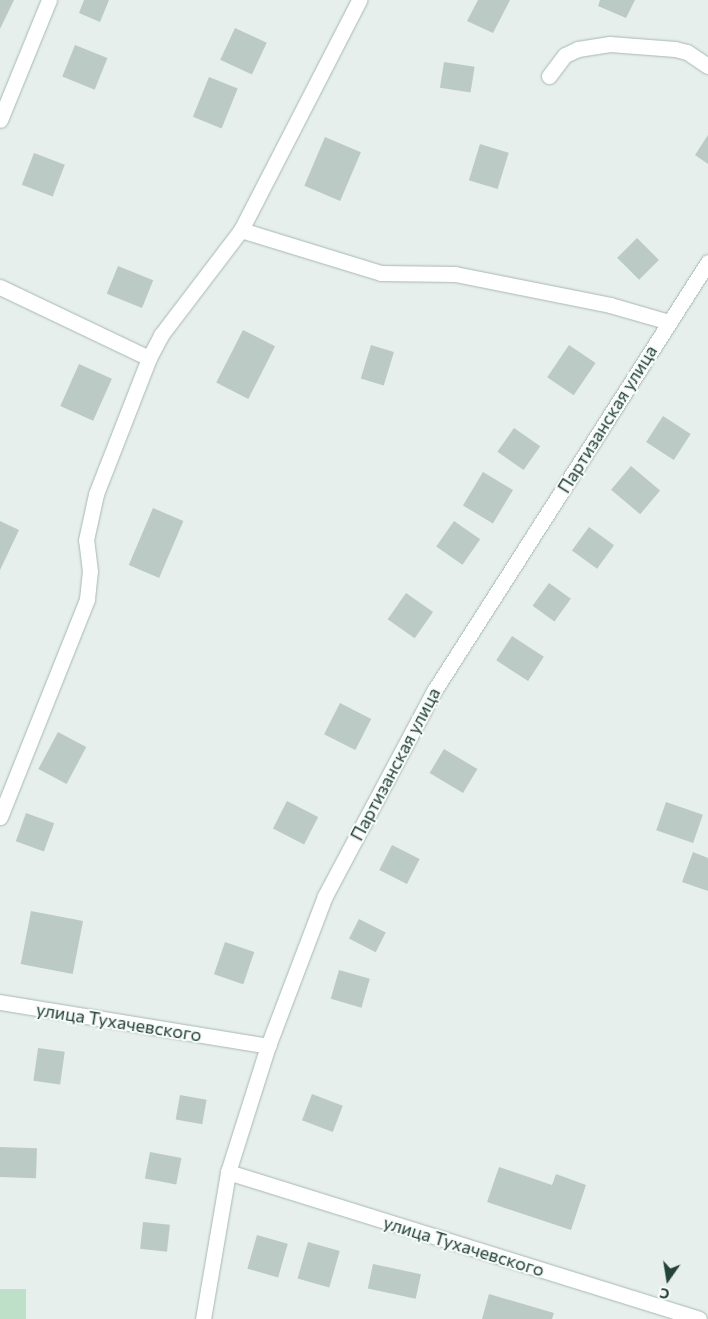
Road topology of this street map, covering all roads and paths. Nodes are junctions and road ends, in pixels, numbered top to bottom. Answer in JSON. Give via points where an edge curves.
{"nodes":[{"id":1,"x":49,"y":0,"type":"edge"},
{"id":2,"x":359,"y":0,"type":"edge"},
{"id":3,"x":708,"y":66,"type":"edge"},
{"id":4,"x":549,"y":76,"type":"dead end"},
{"id":5,"x":0,"y":120,"type":"edge"},
{"id":6,"x":241,"y":230,"type":"junction"},
{"id":7,"x":708,"y":262,"type":"edge"},
{"id":8,"x":0,"y":287,"type":"edge"},
{"id":9,"x":669,"y":322,"type":"junction"},
{"id":10,"x":149,"y":358,"type":"junction"},
{"id":11,"x":0,"y":817,"type":"edge"},
{"id":12,"x":0,"y":1002,"type":"edge"},
{"id":13,"x":268,"y":1046,"type":"junction"},
{"id":14,"x":228,"y":1172,"type":"junction"},
{"id":15,"x":203,"y":1319,"type":"edge"},
{"id":16,"x":699,"y":1319,"type":"edge"}],
"edges":[{"from":1,"to":5,"type":"street"},
{"from":2,"to":6,"type":"street"},
{"from":3,"to":4,"type":"street","via":[[675,49],[610,44],[578,48],[565,55]]},
{"from":6,"to":9,"type":"street","via":[[380,273],[455,274],[610,305]]},
{"from":6,"to":10,"type":"street","via":[[161,335]]},
{"from":7,"to":9,"type":"street","name":"Партизанская улица"},
{"from":8,"to":10,"type":"street"},
{"from":9,"to":13,"type":"street","name":"Партизанская улица","via":[[434,691],[325,896]]},
{"from":10,"to":11,"type":"street","via":[[96,494],[86,540],[90,571],[88,599]]},
{"from":12,"to":13,"type":"street","name":"улица Тухачевского"},
{"from":13,"to":14,"type":"street","name":"Партизанская улица"},
{"from":14,"to":15,"type":"street","name":"Партизанская улица"},
{"from":14,"to":16,"type":"street","name":"улица Тухачевского"}]}
